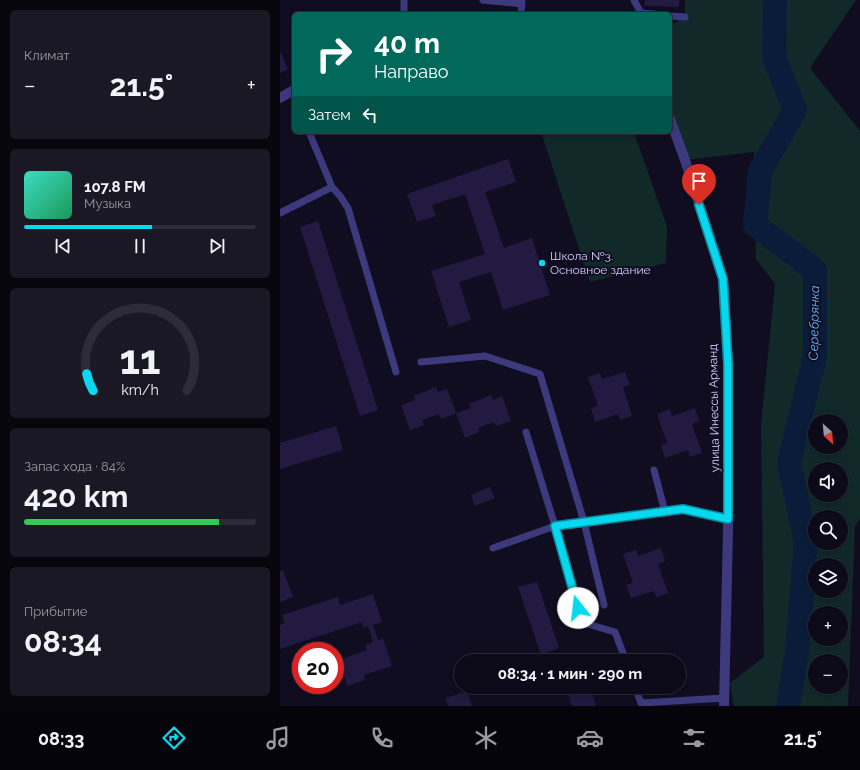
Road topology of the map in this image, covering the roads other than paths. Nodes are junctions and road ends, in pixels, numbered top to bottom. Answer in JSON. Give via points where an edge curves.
{"nodes":[{"id":1,"x":404,"y":0,"type":"edge"},
{"id":2,"x":483,"y":0,"type":"edge"},
{"id":3,"x":634,"y":0,"type":"edge"},
{"id":4,"x":522,"y":2,"type":"edge"},
{"id":5,"x":404,"y":12,"type":"edge"},
{"id":6,"x":521,"y":12,"type":"edge"},
{"id":7,"x":640,"y":12,"type":"edge"},
{"id":8,"x":672,"y":16,"type":"edge"},
{"id":9,"x":685,"y":17,"type":"dead end"},
{"id":10,"x":292,"y":92,"type":"edge"},
{"id":11,"x":280,"y":98,"type":"edge"},
{"id":12,"x":672,"y":124,"type":"edge"},
{"id":13,"x":310,"y":134,"type":"edge"},
{"id":14,"x":332,"y":187,"type":"junction"},
{"id":15,"x":280,"y":213,"type":"edge"},
{"id":16,"x":421,"y":362,"type":"dead end"},
{"id":17,"x":396,"y":372,"type":"dead end"},
{"id":18,"x":526,"y":432,"type":"dead end"},
{"id":19,"x":654,"y":470,"type":"dead end"},
{"id":20,"x":665,"y":512,"type":"junction"},
{"id":21,"x":728,"y":519,"type":"junction"},
{"id":22,"x":584,"y":522,"type":"junction"},
{"id":23,"x":555,"y":526,"type":"junction"},
{"id":24,"x":493,"y":548,"type":"dead end"},
{"id":25,"x":604,"y":605,"type":"dead end"},
{"id":26,"x":623,"y":654,"type":"edge"},
{"id":27,"x":638,"y":694,"type":"edge"},
{"id":28,"x":724,"y":702,"type":"edge"}],
"edges":[{"from":1,"to":5,"type":"lane"},
{"from":2,"to":4,"type":"lane"},
{"from":3,"to":7,"type":"lane"},
{"from":4,"to":6,"type":"lane"},
{"from":8,"to":9,"type":"lane"},
{"from":10,"to":11,"type":"street"},
{"from":12,"to":21,"type":"street","name":"улица Инессы Арманд","via":[[723,279],[728,364]]},
{"from":13,"to":14,"type":"lane"},
{"from":14,"to":15,"type":"lane"},
{"from":14,"to":17,"type":"lane","via":[[348,208]]},
{"from":16,"to":22,"type":"lane","via":[[485,356],[540,374]]},
{"from":18,"to":23,"type":"lane"},
{"from":19,"to":20,"type":"lane"},
{"from":20,"to":21,"type":"lane","via":[[683,509]]},
{"from":20,"to":22,"type":"lane"},
{"from":21,"to":28,"type":"street","name":"улица Инессы Арманд"},
{"from":22,"to":23,"type":"lane"},
{"from":22,"to":25,"type":"lane"},
{"from":23,"to":24,"type":"lane"},
{"from":23,"to":26,"type":"lane","via":[[581,622],[615,632]]},
{"from":27,"to":28,"type":"lane","via":[[641,703]]}]}
